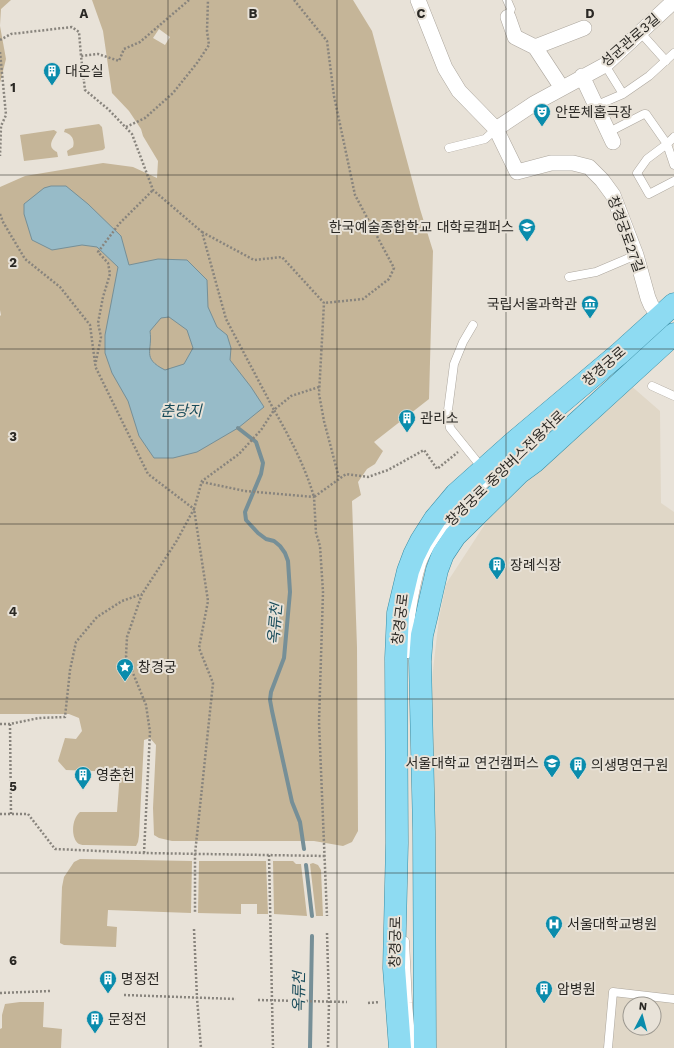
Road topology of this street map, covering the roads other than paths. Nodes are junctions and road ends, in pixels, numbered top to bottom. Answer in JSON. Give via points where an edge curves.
{"nodes":[{"id":1,"x":418,"y":0,"type":"edge"},
{"id":2,"x":507,"y":0,"type":"edge"},
{"id":3,"x":674,"y":1,"type":"edge"},
{"id":4,"x":508,"y":17,"type":"joint"},
{"id":5,"x":584,"y":28,"type":"dead end"},
{"id":6,"x":640,"y":32,"type":"junction"},
{"id":7,"x":535,"y":47,"type":"junction"},
{"id":8,"x":674,"y":53,"type":"edge"},
{"id":9,"x":666,"y":61,"type":"junction"},
{"id":10,"x":605,"y":65,"type":"junction"},
{"id":11,"x":582,"y":76,"type":"junction"},
{"id":12,"x":562,"y":88,"type":"junction"},
{"id":13,"x":623,"y":94,"type":"junction"},
{"id":14,"x":595,"y":106,"type":"junction"},
{"id":15,"x":496,"y":129,"type":"junction"},
{"id":16,"x":611,"y":137,"type":"joint"},
{"id":17,"x":674,"y":137,"type":"edge"},
{"id":18,"x":667,"y":144,"type":"junction"},
{"id":19,"x":449,"y":148,"type":"dead end"},
{"id":20,"x":674,"y":165,"type":"edge"},
{"id":21,"x":674,"y":181,"type":"edge"},
{"id":22,"x":636,"y":255,"type":"junction"},
{"id":23,"x":569,"y":277,"type":"dead end"},
{"id":24,"x":669,"y":310,"type":"edge"},
{"id":25,"x":473,"y":325,"type":"dead end"},
{"id":26,"x":674,"y":334,"type":"edge"},
{"id":27,"x":652,"y":386,"type":"dead end"},
{"id":28,"x":674,"y":396,"type":"edge"},
{"id":29,"x":568,"y":408,"type":"dead end"},
{"id":30,"x":526,"y":446,"type":"dead end"},
{"id":31,"x":484,"y":469,"type":"junction"},
{"id":32,"x":406,"y":659,"type":"dead end"},
{"id":33,"x":405,"y":798,"type":"dead end"},
{"id":34,"x":405,"y":868,"type":"dead end"},
{"id":35,"x":405,"y":934,"type":"dead end"},
{"id":36,"x":674,"y":999,"type":"edge"},
{"id":37,"x":400,"y":1048,"type":"edge"},
{"id":38,"x":412,"y":1048,"type":"edge"},
{"id":39,"x":425,"y":1048,"type":"edge"},
{"id":40,"x":608,"y":1048,"type":"edge"}],
"edges":[{"from":1,"to":15,"type":"street","name":"창경궁로27길","via":[[445,68],[459,91]]},
{"from":2,"to":4,"type":"lane","via":[[511,9]]},
{"from":3,"to":6,"type":"street","name":"성균관로3길"},
{"from":4,"to":7,"type":"street","via":[[515,37]]},
{"from":5,"to":7,"type":"street"},
{"from":6,"to":9,"type":"lane"},
{"from":6,"to":10,"type":"street","name":"성균관로3길"},
{"from":7,"to":12,"type":"street"},
{"from":8,"to":9,"type":"lane"},
{"from":9,"to":13,"type":"lane"},
{"from":10,"to":11,"type":"street","name":"성균관로3길"},
{"from":10,"to":13,"type":"lane"},
{"from":11,"to":12,"type":"street","name":"성균관로3길"},
{"from":11,"to":14,"type":"street"},
{"from":12,"to":15,"type":"street","name":"성균관로3길"},
{"from":13,"to":14,"type":"lane"},
{"from":14,"to":16,"type":"street"},
{"from":15,"to":19,"type":"lane","via":[[485,139]]},
{"from":15,"to":22,"type":"street","name":"창경궁로27길","via":[[517,172],[551,164],[589,167],[613,195]]},
{"from":16,"to":18,"type":"lane","via":[[646,114]]},
{"from":17,"to":18,"type":"lane"},
{"from":18,"to":20,"type":"lane"},
{"from":18,"to":21,"type":"lane","via":[[646,159],[637,173],[649,194]]},
{"from":22,"to":23,"type":"lane","via":[[596,272]]},
{"from":22,"to":24,"type":"street","name":"창경궁로27길","via":[[651,305]]},
{"from":24,"to":29,"type":"lane","name":"창경궁로 중앙버스전용차로"},
{"from":24,"to":31,"type":"main road","name":"창경궁로"},
{"from":25,"to":31,"type":"lane","via":[[454,364],[448,410],[450,428]]},
{"from":26,"to":39,"type":"main road","name":"창경궁로","via":[[519,473],[461,531],[443,554],[437,570],[422,635],[420,661]]},
{"from":27,"to":28,"type":"lane"},
{"from":30,"to":32,"type":"lane","name":"창경궁로 중앙버스전용차로","via":[[468,501],[434,541],[423,563],[412,607]]},
{"from":31,"to":37,"type":"main road","name":"창경궁로","via":[[456,494],[421,541],[408,571],[398,613],[395,690],[397,843],[394,968]]},
{"from":33,"to":34,"type":"lane"},
{"from":35,"to":38,"type":"lane"},
{"from":36,"to":40,"type":"lane","via":[[612,992]]}]}
